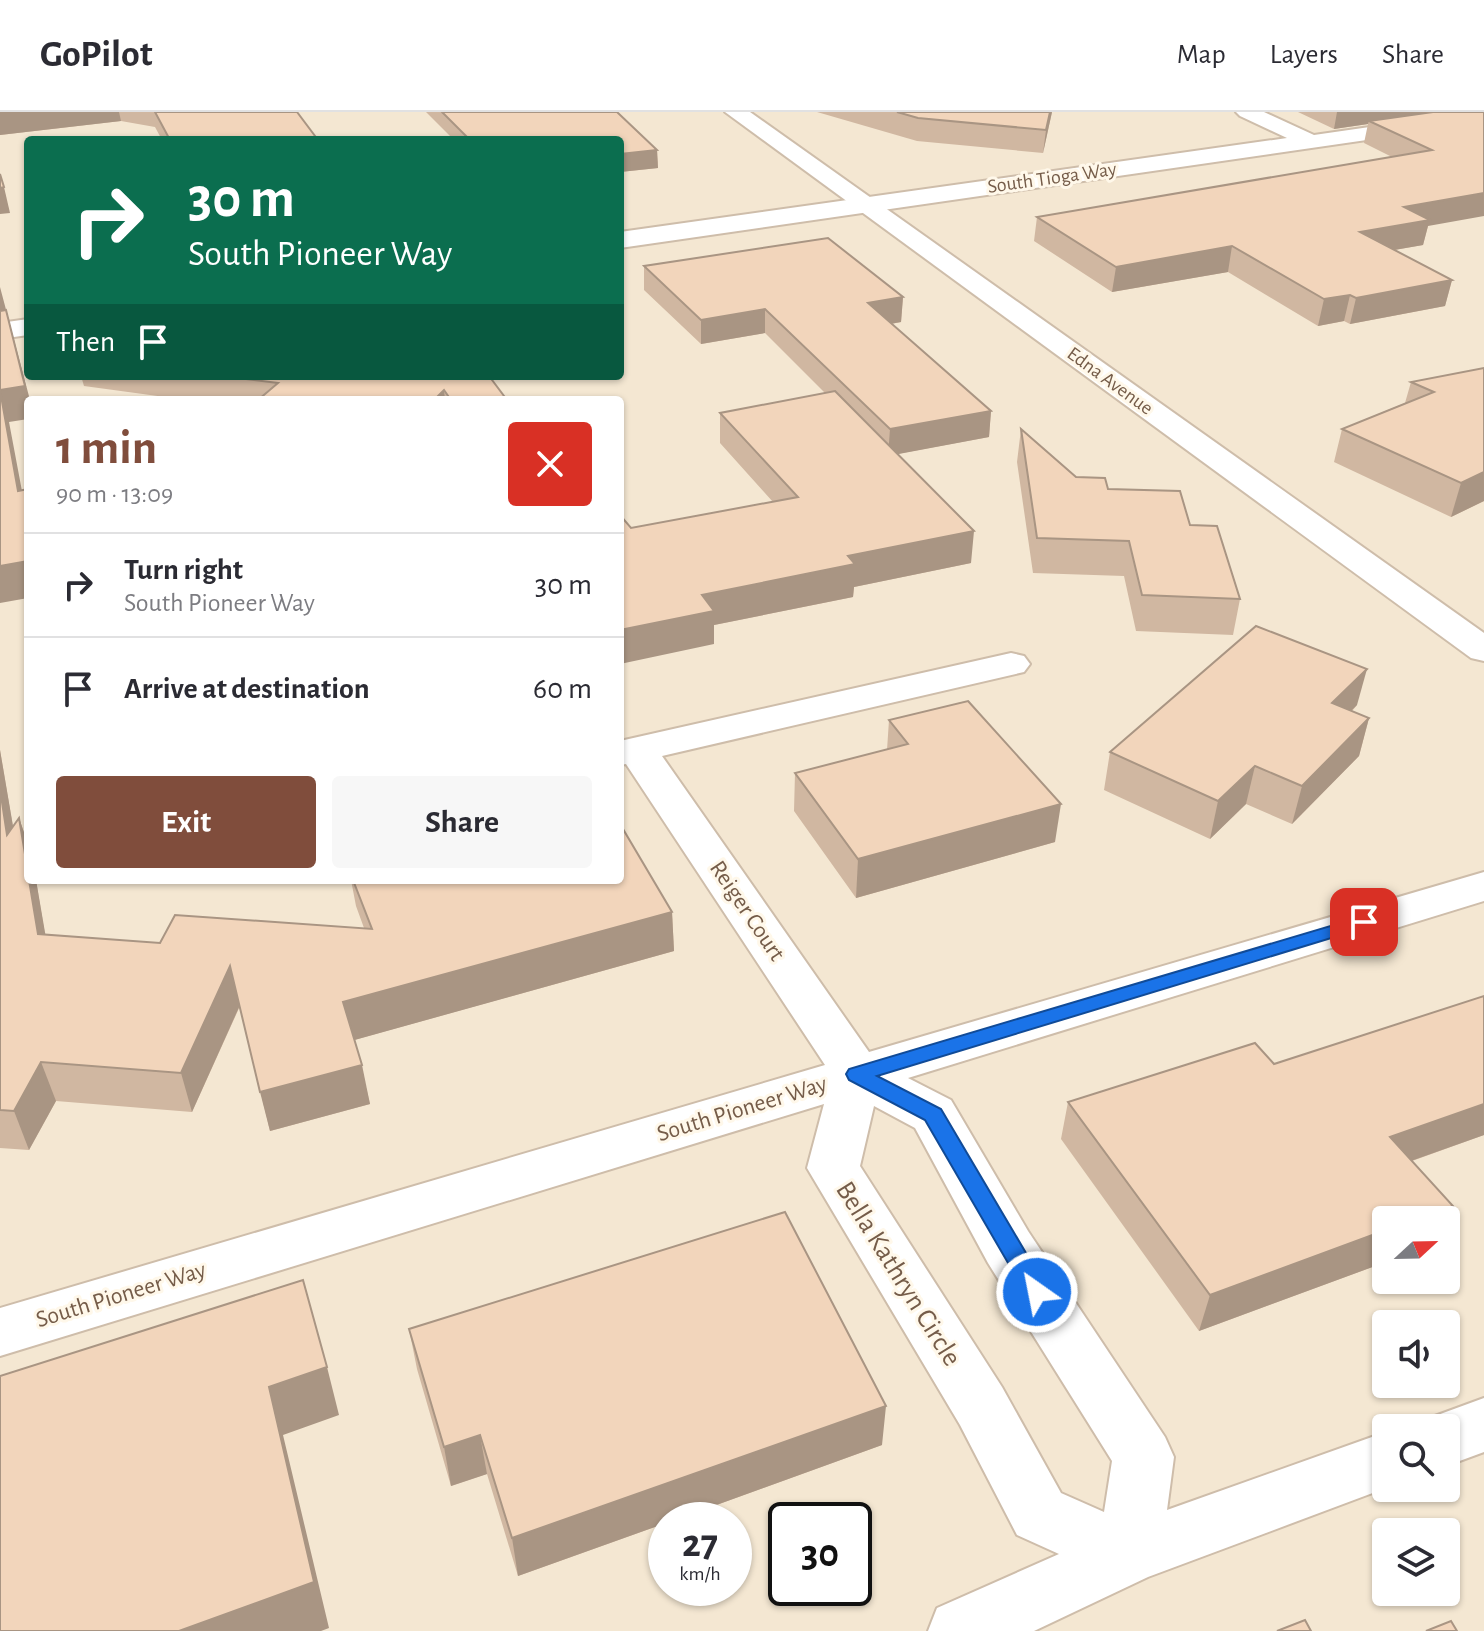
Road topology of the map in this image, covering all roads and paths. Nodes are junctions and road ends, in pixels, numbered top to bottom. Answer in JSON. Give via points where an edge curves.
{"nodes":[{"id":1,"x":736,"y":112,"type":"edge"},
{"id":2,"x":1247,"y":112,"type":"edge"},
{"id":3,"x":1484,"y":117,"type":"edge"},
{"id":4,"x":1310,"y":141,"type":"junction"},
{"id":5,"x":865,"y":204,"type":"junction"},
{"id":6,"x":624,"y":239,"type":"edge"},
{"id":7,"x":24,"y":328,"type":"edge"},
{"id":8,"x":0,"y":331,"type":"edge"},
{"id":9,"x":1484,"y":650,"type":"edge"},
{"id":10,"x":1011,"y":664,"type":"dead end"},
{"id":11,"x":629,"y":751,"type":"edge"},
{"id":12,"x":1484,"y":886,"type":"edge"},
{"id":13,"x":857,"y":1074,"type":"junction"},
{"id":14,"x":0,"y":1332,"type":"edge"},
{"id":15,"x":1484,"y":1425,"type":"edge"},
{"id":16,"x":1460,"y":1434,"type":"edge"},
{"id":17,"x":1372,"y":1465,"type":"edge"},
{"id":18,"x":1129,"y":1554,"type":"junction"},
{"id":19,"x":961,"y":1631,"type":"edge"}],
"edges":[{"from":1,"to":5,"type":"street","name":"Edna Avenue"},
{"from":2,"to":4,"type":"street"},
{"from":3,"to":4,"type":"street","name":"South Tioga Way"},
{"from":4,"to":5,"type":"street","name":"South Tioga Way"},
{"from":5,"to":6,"type":"street","name":"South Tioga Way"},
{"from":5,"to":9,"type":"street","name":"Edna Avenue"},
{"from":7,"to":8,"type":"street"},
{"from":10,"to":11,"type":"street","name":"Reiger Court"},
{"from":11,"to":13,"type":"street","name":"Reiger Court"},
{"from":12,"to":13,"type":"street","name":"South Pioneer Way"},
{"from":13,"to":14,"type":"street","name":"South Pioneer Way"},
{"from":13,"to":18,"type":"street","via":[[933,1114],[1008,1247],[1143,1457]]},
{"from":13,"to":18,"type":"street","name":"Bella Kathryn Circle","via":[[833,1168],[981,1406],[1039,1514]]},
{"from":15,"to":16,"type":"street"},
{"from":17,"to":18,"type":"street"},
{"from":18,"to":19,"type":"street"}]}
